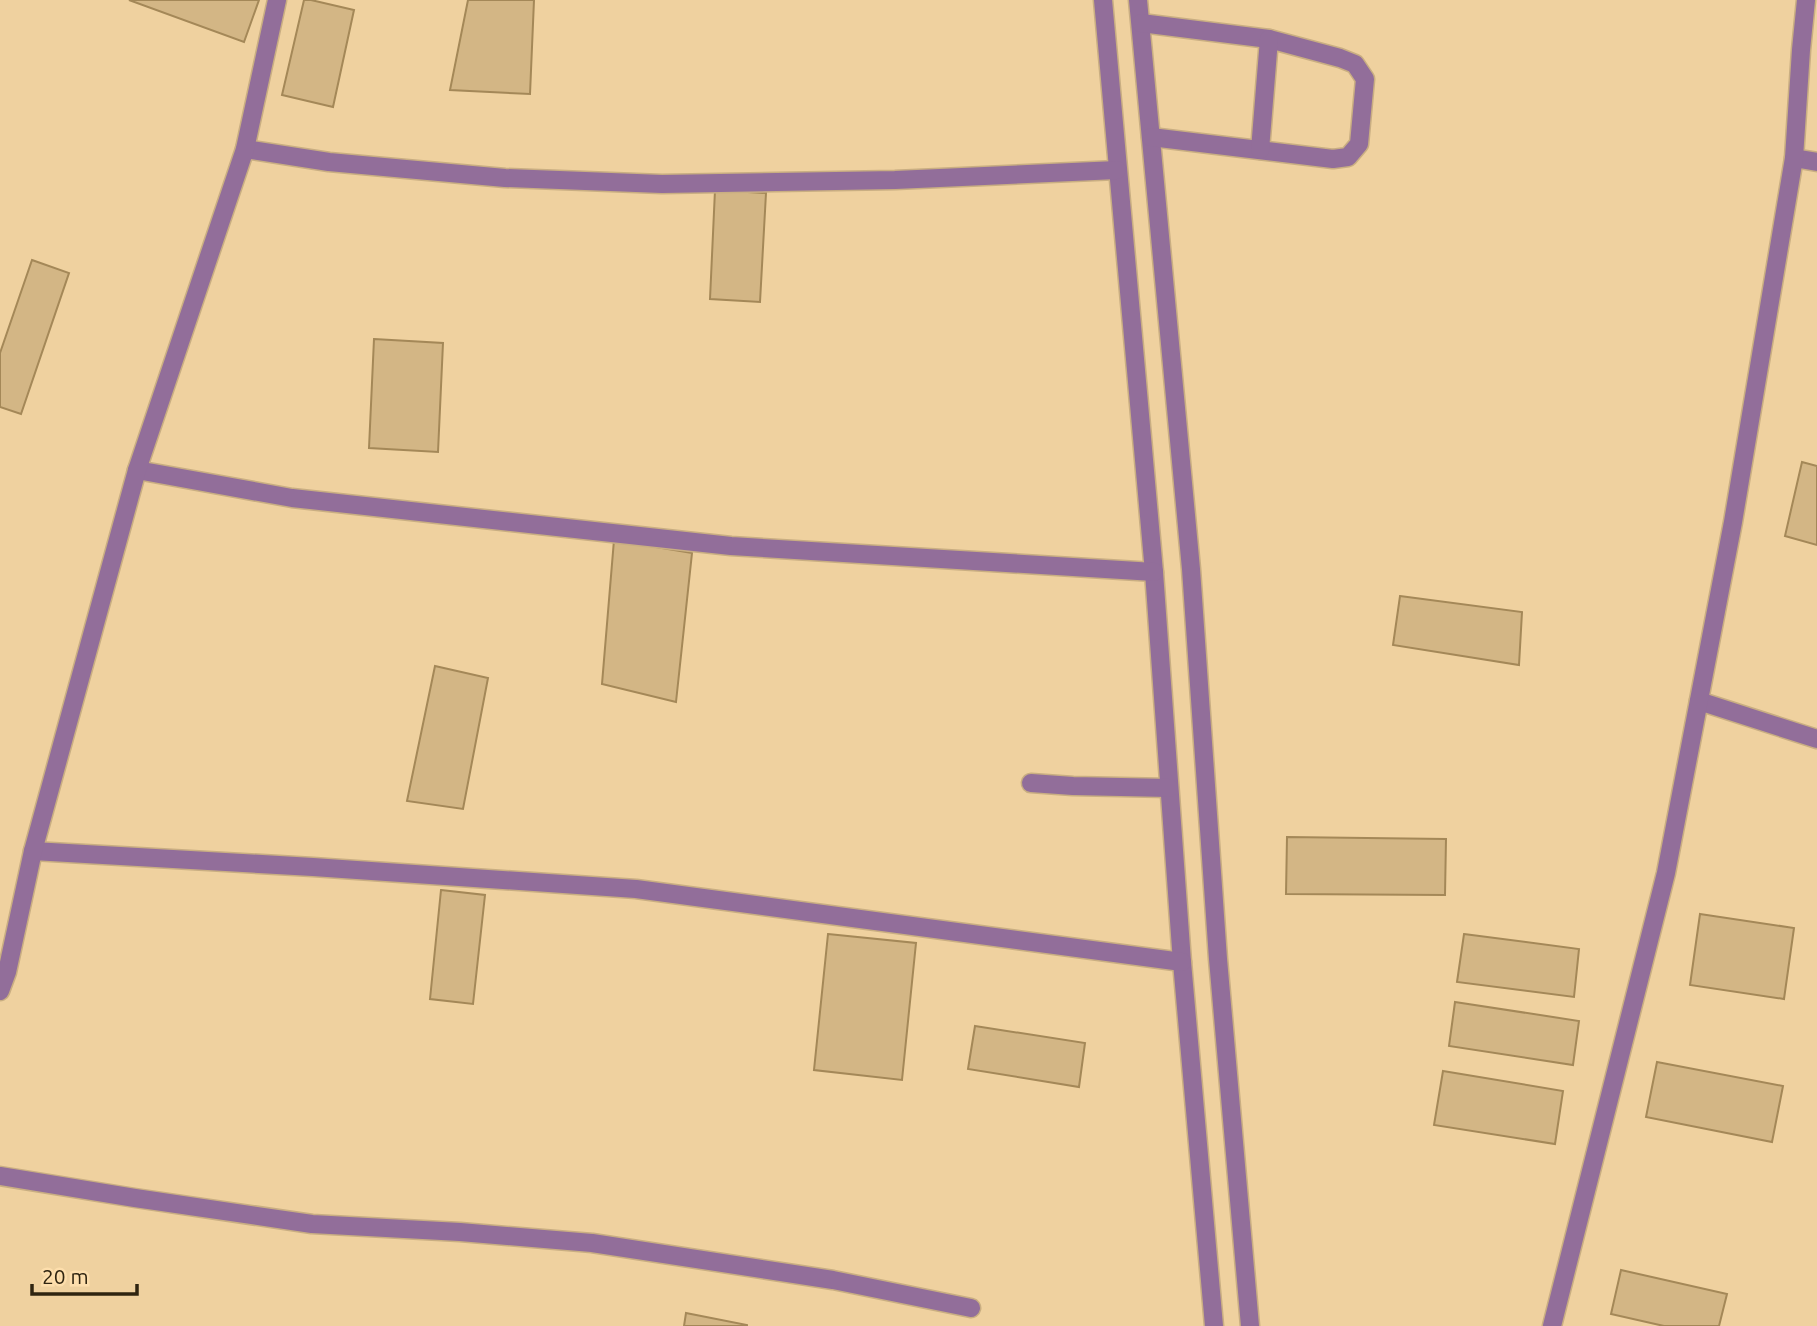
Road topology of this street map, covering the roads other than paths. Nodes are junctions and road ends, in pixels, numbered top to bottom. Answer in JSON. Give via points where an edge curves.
{"nodes":[{"id":1,"x":277,"y":0,"type":"edge"},
{"id":2,"x":1102,"y":0,"type":"edge"},
{"id":3,"x":1138,"y":0,"type":"edge"},
{"id":4,"x":1806,"y":0,"type":"edge"},
{"id":5,"x":1141,"y":23,"type":"junction"},
{"id":6,"x":1269,"y":39,"type":"junction"},
{"id":7,"x":1151,"y":136,"type":"junction"},
{"id":8,"x":245,"y":149,"type":"junction"},
{"id":9,"x":1260,"y":150,"type":"junction"},
{"id":10,"x":1794,"y":158,"type":"junction"},
{"id":11,"x":1817,"y":162,"type":"edge"},
{"id":12,"x":1117,"y":170,"type":"junction"},
{"id":13,"x":137,"y":470,"type":"junction"},
{"id":14,"x":1154,"y":572,"type":"junction"},
{"id":15,"x":1699,"y":701,"type":"junction"},
{"id":16,"x":1817,"y":739,"type":"edge"},
{"id":17,"x":1031,"y":782,"type":"dead end"},
{"id":18,"x":1169,"y":788,"type":"junction"},
{"id":19,"x":33,"y":851,"type":"junction"},
{"id":20,"x":1182,"y":962,"type":"junction"},
{"id":21,"x":0,"y":991,"type":"edge"},
{"id":22,"x":0,"y":1176,"type":"edge"},
{"id":23,"x":971,"y":1308,"type":"dead end"},
{"id":24,"x":1214,"y":1326,"type":"edge"},
{"id":25,"x":1250,"y":1326,"type":"edge"},
{"id":26,"x":1552,"y":1326,"type":"edge"}],
"edges":[{"from":1,"to":8,"type":"street"},
{"from":2,"to":12,"type":"street"},
{"from":3,"to":5,"type":"street"},
{"from":4,"to":10,"type":"street"},
{"from":5,"to":6,"type":"street"},
{"from":5,"to":7,"type":"street"},
{"from":6,"to":9,"type":"street"},
{"from":6,"to":9,"type":"street","via":[[1348,61],[1365,79],[1359,144],[1348,157]]},
{"from":7,"to":9,"type":"street"},
{"from":7,"to":25,"type":"street","via":[[1191,569]]},
{"from":8,"to":12,"type":"street","via":[[329,162],[505,177],[662,184]]},
{"from":8,"to":13,"type":"street"},
{"from":10,"to":11,"type":"street"},
{"from":10,"to":15,"type":"street"},
{"from":12,"to":14,"type":"street"},
{"from":13,"to":14,"type":"street","via":[[292,498],[731,546]]},
{"from":13,"to":19,"type":"street"},
{"from":14,"to":18,"type":"street"},
{"from":15,"to":16,"type":"street"},
{"from":15,"to":26,"type":"street","via":[[1666,873]]},
{"from":17,"to":18,"type":"street"},
{"from":18,"to":20,"type":"street"},
{"from":19,"to":20,"type":"street","via":[[636,889]]},
{"from":19,"to":21,"type":"street"},
{"from":20,"to":24,"type":"street"},
{"from":22,"to":23,"type":"street","via":[[312,1224],[592,1243],[833,1280]]}]}
